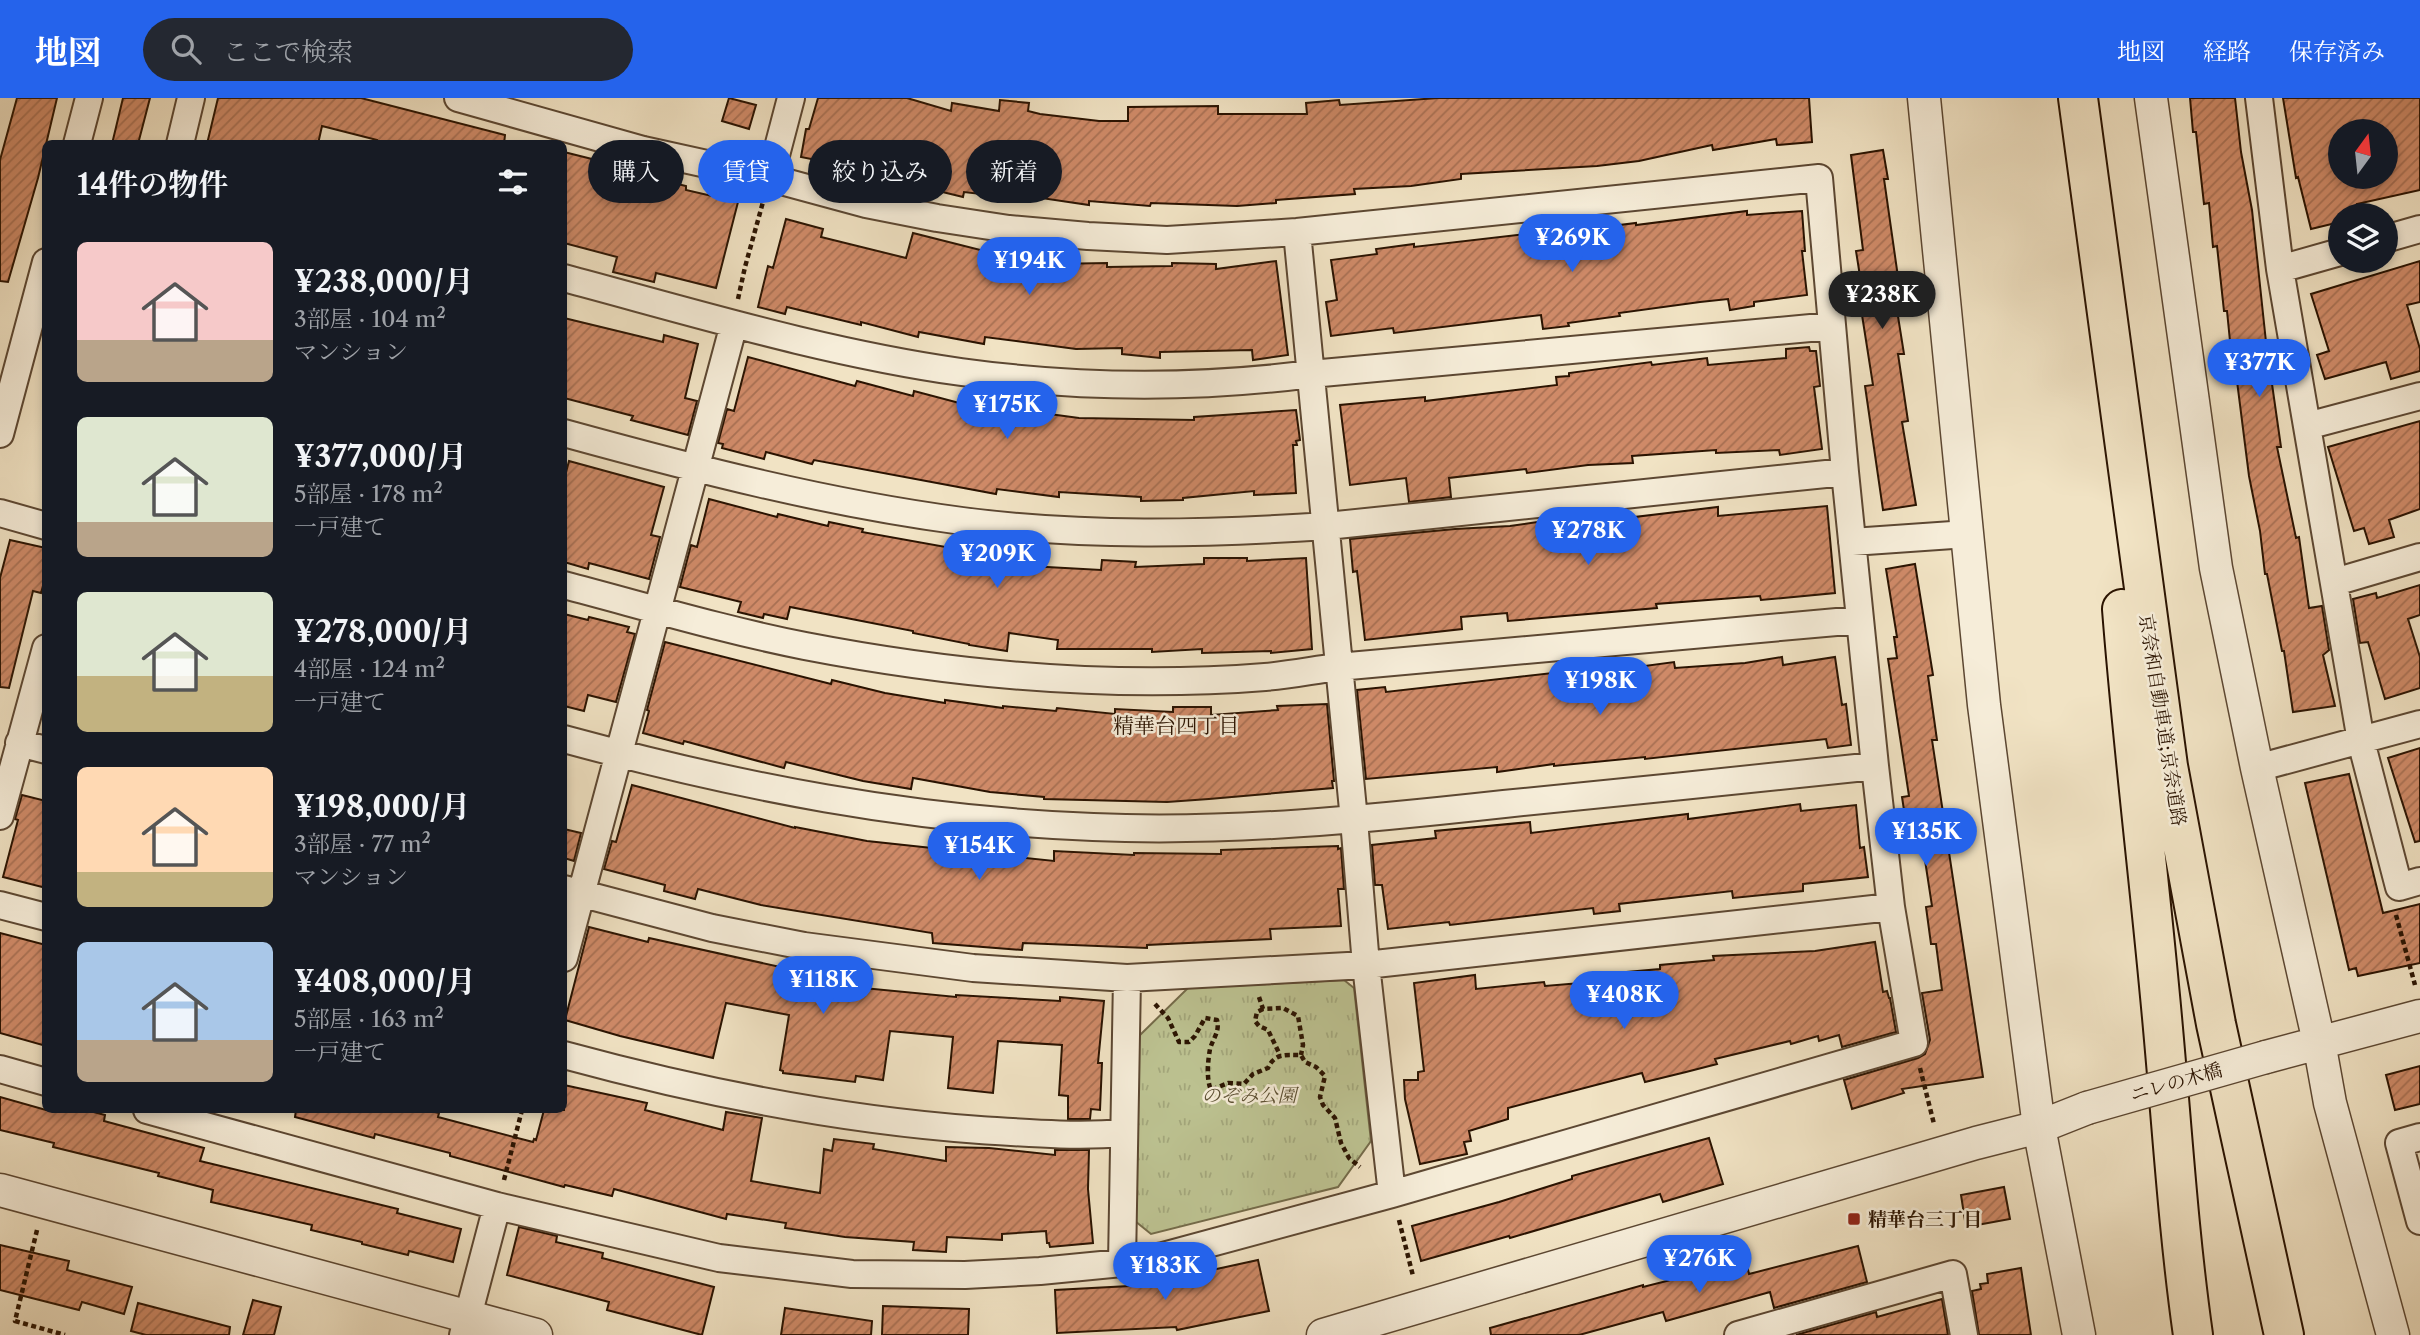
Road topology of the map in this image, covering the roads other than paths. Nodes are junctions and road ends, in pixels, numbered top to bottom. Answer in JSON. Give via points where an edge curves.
{"nodes":[{"id":1,"x":89,"y":98,"type":"edge"},
{"id":2,"x":191,"y":98,"type":"edge"},
{"id":3,"x":458,"y":98,"type":"edge"},
{"id":4,"x":791,"y":98,"type":"edge"},
{"id":5,"x":1924,"y":98,"type":"edge"},
{"id":6,"x":2057,"y":98,"type":"edge"},
{"id":7,"x":2078,"y":98,"type":"edge"},
{"id":8,"x":2151,"y":98,"type":"edge"},
{"id":9,"x":2259,"y":98,"type":"edge"},
{"id":10,"x":78,"y":140,"type":"edge"},
{"id":11,"x":181,"y":140,"type":"edge"},
{"id":12,"x":780,"y":140,"type":"edge"},
{"id":13,"x":698,"y":162,"type":"edge"},
{"id":14,"x":794,"y":184,"type":"edge"},
{"id":15,"x":2420,"y":229,"type":"edge"},
{"id":16,"x":1297,"y":232,"type":"junction"},
{"id":17,"x":2398,"y":235,"type":"edge"},
{"id":18,"x":2328,"y":255,"type":"edge"},
{"id":19,"x":2280,"y":269,"type":"junction"},
{"id":20,"x":42,"y":277,"type":"edge"},
{"id":21,"x":567,"y":279,"type":"edge"},
{"id":22,"x":734,"y":324,"type":"junction"},
{"id":23,"x":1832,"y":326,"type":"junction"},
{"id":24,"x":1311,"y":374,"type":"junction"},
{"id":25,"x":2420,"y":396,"type":"edge"},
{"id":26,"x":2307,"y":426,"type":"junction"},
{"id":27,"x":0,"y":433,"type":"edge"},
{"id":28,"x":567,"y":434,"type":"edge"},
{"id":29,"x":696,"y":470,"type":"junction"},
{"id":30,"x":1845,"y":472,"type":"junction"},
{"id":31,"x":0,"y":513,"type":"edge"},
{"id":32,"x":42,"y":525,"type":"edge"},
{"id":33,"x":1327,"y":526,"type":"junction"},
{"id":34,"x":1967,"y":534,"type":"junction"},
{"id":35,"x":1852,"y":542,"type":"junction"},
{"id":36,"x":2420,"y":557,"type":"edge"},
{"id":37,"x":2335,"y":582,"type":"junction"},
{"id":38,"x":567,"y":586,"type":"edge"},
{"id":39,"x":2120,"y":588,"type":"junction"},
{"id":40,"x":658,"y":610,"type":"junction"},
{"id":41,"x":1860,"y":620,"type":"junction"},
{"id":42,"x":42,"y":662,"type":"edge"},
{"id":43,"x":1338,"y":667,"type":"junction"},
{"id":44,"x":2420,"y":724,"type":"edge"},
{"id":45,"x":567,"y":740,"type":"edge"},
{"id":46,"x":2361,"y":741,"type":"junction"},
{"id":47,"x":19,"y":743,"type":"junction"},
{"id":48,"x":42,"y":749,"type":"edge"},
{"id":49,"x":619,"y":754,"type":"junction"},
{"id":50,"x":1875,"y":766,"type":"junction"},
{"id":51,"x":2257,"y":768,"type":"junction"},
{"id":52,"x":0,"y":816,"type":"edge"},
{"id":53,"x":1354,"y":820,"type":"junction"},
{"id":54,"x":2409,"y":884,"type":"edge"},
{"id":55,"x":572,"y":892,"type":"edge"},
{"id":56,"x":0,"y":905,"type":"edge"},
{"id":57,"x":1891,"y":907,"type":"junction"},
{"id":58,"x":42,"y":917,"type":"edge"},
{"id":59,"x":567,"y":933,"type":"edge"},
{"id":60,"x":1366,"y":965,"type":"junction"},
{"id":61,"x":1128,"y":978,"type":"junction"},
{"id":62,"x":2420,"y":1016,"type":"edge"},
{"id":63,"x":2319,"y":1042,"type":"junction"},
{"id":64,"x":567,"y":1056,"type":"edge"},
{"id":65,"x":0,"y":1069,"type":"edge"},
{"id":66,"x":42,"y":1081,"type":"edge"},
{"id":67,"x":158,"y":1113,"type":"edge"},
{"id":68,"x":2039,"y":1127,"type":"junction"},
{"id":69,"x":1123,"y":1133,"type":"junction"},
{"id":70,"x":2420,"y":1137,"type":"edge"},
{"id":71,"x":0,"y":1190,"type":"edge"},
{"id":72,"x":1392,"y":1194,"type":"junction"},
{"id":73,"x":497,"y":1206,"type":"junction"},
{"id":74,"x":2420,"y":1221,"type":"edge"},
{"id":75,"x":2265,"y":1252,"type":"junction"},
{"id":76,"x":1122,"y":1263,"type":"junction"},
{"id":77,"x":466,"y":1326,"type":"edge"},
{"id":78,"x":536,"y":1335,"type":"edge"},
{"id":79,"x":1323,"y":1335,"type":"edge"},
{"id":80,"x":1738,"y":1335,"type":"edge"},
{"id":81,"x":1965,"y":1335,"type":"edge"},
{"id":82,"x":2079,"y":1335,"type":"edge"},
{"id":83,"x":2193,"y":1335,"type":"edge"},
{"id":84,"x":2260,"y":1335,"type":"edge"},
{"id":85,"x":2284,"y":1335,"type":"edge"},
{"id":86,"x":2294,"y":1335,"type":"edge"},
{"id":87,"x":2393,"y":1335,"type":"edge"}],
"edges":[{"from":1,"to":10,"type":"street"},
{"from":2,"to":11,"type":"street"},
{"from":3,"to":13,"type":"street"},
{"from":4,"to":12,"type":"street"},
{"from":5,"to":34,"type":"street"},
{"from":6,"to":39,"type":"highway","name":"京奈和自動車道;京奈道路"},
{"from":7,"to":75,"type":"highway","name":"京奈和自動車道;京奈道路","via":[[2168,766]]},
{"from":8,"to":51,"type":"street","via":[[2216,568]]},
{"from":9,"to":19,"type":"street"},
{"from":14,"to":16,"type":"street","via":[[937,218],[1022,230],[1167,240]]},
{"from":15,"to":17,"type":"street"},
{"from":16,"to":23,"type":"street","via":[[1819,178]]},
{"from":16,"to":24,"type":"street"},
{"from":18,"to":19,"type":"street"},
{"from":19,"to":26,"type":"street"},
{"from":20,"to":27,"type":"street"},
{"from":21,"to":22,"type":"street"},
{"from":22,"to":24,"type":"street","via":[[884,359],[1040,380],[1181,385]]},
{"from":22,"to":29,"type":"street"},
{"from":23,"to":24,"type":"street"},
{"from":23,"to":30,"type":"street"},
{"from":24,"to":33,"type":"street"},
{"from":25,"to":26,"type":"street"},
{"from":26,"to":37,"type":"street"},
{"from":28,"to":29,"type":"street"},
{"from":29,"to":33,"type":"street","via":[[805,495],[964,522],[1186,533]]},
{"from":29,"to":40,"type":"street"},
{"from":30,"to":33,"type":"street"},
{"from":30,"to":35,"type":"street"},
{"from":31,"to":32,"type":"street"},
{"from":33,"to":43,"type":"street"},
{"from":34,"to":35,"type":"street"},
{"from":34,"to":68,"type":"street","via":[[1984,705]]},
{"from":35,"to":41,"type":"street"},
{"from":36,"to":37,"type":"street"},
{"from":37,"to":46,"type":"street"},
{"from":38,"to":40,"type":"street"},
{"from":39,"to":83,"type":"highway","via":[[2182,1261]]},
{"from":39,"to":84,"type":"highway","name":"京奈和自動車道;京奈道路","via":[[2179,943]]},
{"from":40,"to":43,"type":"street","via":[[805,646],[1015,675],[1154,680],[1265,677]]},
{"from":40,"to":49,"type":"street"},
{"from":41,"to":43,"type":"street"},
{"from":41,"to":50,"type":"street"},
{"from":42,"to":47,"type":"street"},
{"from":43,"to":53,"type":"street"},
{"from":44,"to":46,"type":"street"},
{"from":45,"to":49,"type":"street"},
{"from":46,"to":51,"type":"street"},
{"from":46,"to":54,"type":"street"},
{"from":47,"to":48,"type":"street"},
{"from":47,"to":52,"type":"street"},
{"from":49,"to":53,"type":"street","via":[[806,797],[961,819],[1164,829]]},
{"from":49,"to":55,"type":"street"},
{"from":50,"to":53,"type":"street"},
{"from":50,"to":57,"type":"street"},
{"from":51,"to":63,"type":"street"},
{"from":53,"to":60,"type":"street"},
{"from":55,"to":59,"type":"street"},
{"from":55,"to":61,"type":"street","via":[[804,946],[973,968]]},
{"from":56,"to":58,"type":"street"},
{"from":57,"to":60,"type":"street"},
{"from":57,"to":72,"type":"street","via":[[1914,1043]]},
{"from":60,"to":61,"type":"street"},
{"from":60,"to":72,"type":"street"},
{"from":61,"to":69,"type":"street"},
{"from":62,"to":63,"type":"street","name":"ニレの木橋"},
{"from":63,"to":68,"type":"street","name":"ニレの木橋","bridge":true,"via":[[2087,1108]]},
{"from":63,"to":87,"type":"street","via":[[2330,1103]]},
{"from":64,"to":69,"type":"street","via":[[765,1103],[853,1116],[1019,1132]]},
{"from":65,"to":66,"type":"street"},
{"from":67,"to":73,"type":"street"},
{"from":68,"to":79,"type":"street","name":"ニレの木橋"},
{"from":68,"to":82,"type":"street"},
{"from":69,"to":76,"type":"street"},
{"from":70,"to":74,"type":"street","via":[[2399,1143]]},
{"from":71,"to":77,"type":"street"},
{"from":72,"to":76,"type":"street"},
{"from":73,"to":76,"type":"street","via":[[719,1258],[806,1270],[965,1275]]},
{"from":73,"to":77,"type":"street"},
{"from":75,"to":85,"type":"highway","name":"京奈和自動車道;京奈道路"},
{"from":75,"to":86,"type":"highway"},
{"from":77,"to":78,"type":"street"},
{"from":80,"to":81,"type":"street","via":[[1953,1274]]}]}
